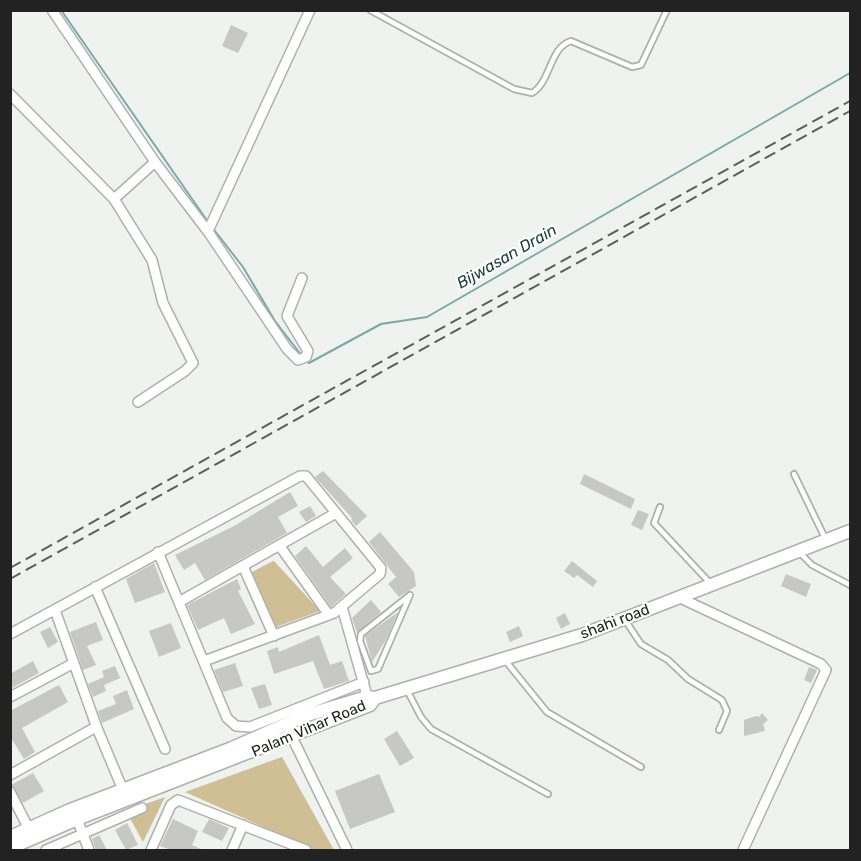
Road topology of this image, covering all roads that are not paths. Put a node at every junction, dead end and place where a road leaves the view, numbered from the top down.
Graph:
1 (52, 10) edge
2 (310, 10) edge
3 (370, 10) edge
4 (667, 10) edge
5 (10, 94) edge
6 (155, 162) junction
7 (114, 200) junction
8 (208, 231) junction
9 (302, 278) dead end
10 (138, 402) dead end
11 (795, 474) dead end
12 (660, 507) dead end
13 (336, 513) junction
14 (850, 531) edge
15 (826, 540) junction
16 (279, 545) junction
17 (798, 551) junction
18 (158, 552) junction
19 (243, 566) junction
20 (712, 584) junction
21 (850, 585) edge
22 (95, 587) junction
23 (678, 597) junction
24 (180, 602) junction
25 (342, 607) junction
26 (55, 610) junction
27 (329, 615) junction
28 (624, 618) junction
29 (10, 634) edge
30 (274, 636) junction
31 (504, 659) junction
32 (204, 661) junction
33 (74, 663) junction
34 (364, 667) junction
35 (364, 682) junction
36 (406, 688) junction
37 (10, 697) edge
38 (370, 700) junction
39 (286, 724) junction
40 (96, 727) junction
41 (719, 730) dead end
42 (292, 736) junction
43 (165, 749) dead end
44 (641, 767) dead end
45 (10, 775) edge
46 (123, 790) junction
47 (10, 792) edge
48 (548, 794) dead end
49 (142, 808) dead end
50 (21, 811) junction
51 (75, 814) junction
52 (10, 816) edge
53 (243, 825) junction
54 (32, 833) junction
55 (82, 834) junction
56 (10, 837) edge
57 (10, 848) edge
58 (46, 850) edge
59 (89, 850) edge
60 (151, 850) edge
61 (232, 850) edge
62 (306, 850) edge
63 (347, 850) edge
64 (743, 850) edge

1 - 6 street
2 - 8 street
3 - 4 lane
5 - 7 street
6 - 7 street
6 - 8 street
7 - 10 street
8 - 9 street
11 - 15 lane
12 - 20 lane
13 - 16 street
13 - 18 street
13 - 25 street
14 - 15 street, shahi road
15 - 17 street, shahi road
16 - 19 street
16 - 27 street
17 - 20 street, shahi road
17 - 21 lane
18 - 22 street
18 - 24 street
19 - 24 street
19 - 30 street
20 - 23 street, shahi road
22 - 26 street
22 - 43 street
23 - 28 street, shahi road
23 - 64 street
24 - 32 street
25 - 27 street
25 - 34 street
26 - 29 street
26 - 33 street
27 - 30 street
28 - 31 street, shahi road
28 - 41 lane
30 - 32 street
31 - 36 street, shahi road
31 - 44 lane
32 - 35 street
33 - 37 street
33 - 40 street
34 - 34 lane
34 - 35 street
35 - 38 street
36 - 38 street, shahi road
36 - 48 lane
38 - 39 street, Palam Vihar Road
38 - 42 street, Palam Vihar Road
39 - 42 street
39 - 46 street, Palam Vihar Road
40 - 45 street
40 - 46 street
42 - 51 street, Palam Vihar Road
42 - 63 street
46 - 51 street, Palam Vihar Road
47 - 50 street
49 - 55 street
50 - 52 street
50 - 54 street
51 - 54 street, Palam Vihar Road
51 - 55 street
53 - 60 street
53 - 61 street
53 - 62 street
54 - 56 street, Palam Vihar Road
54 - 57 street, Palam Vihar Road
55 - 58 street
55 - 59 street

